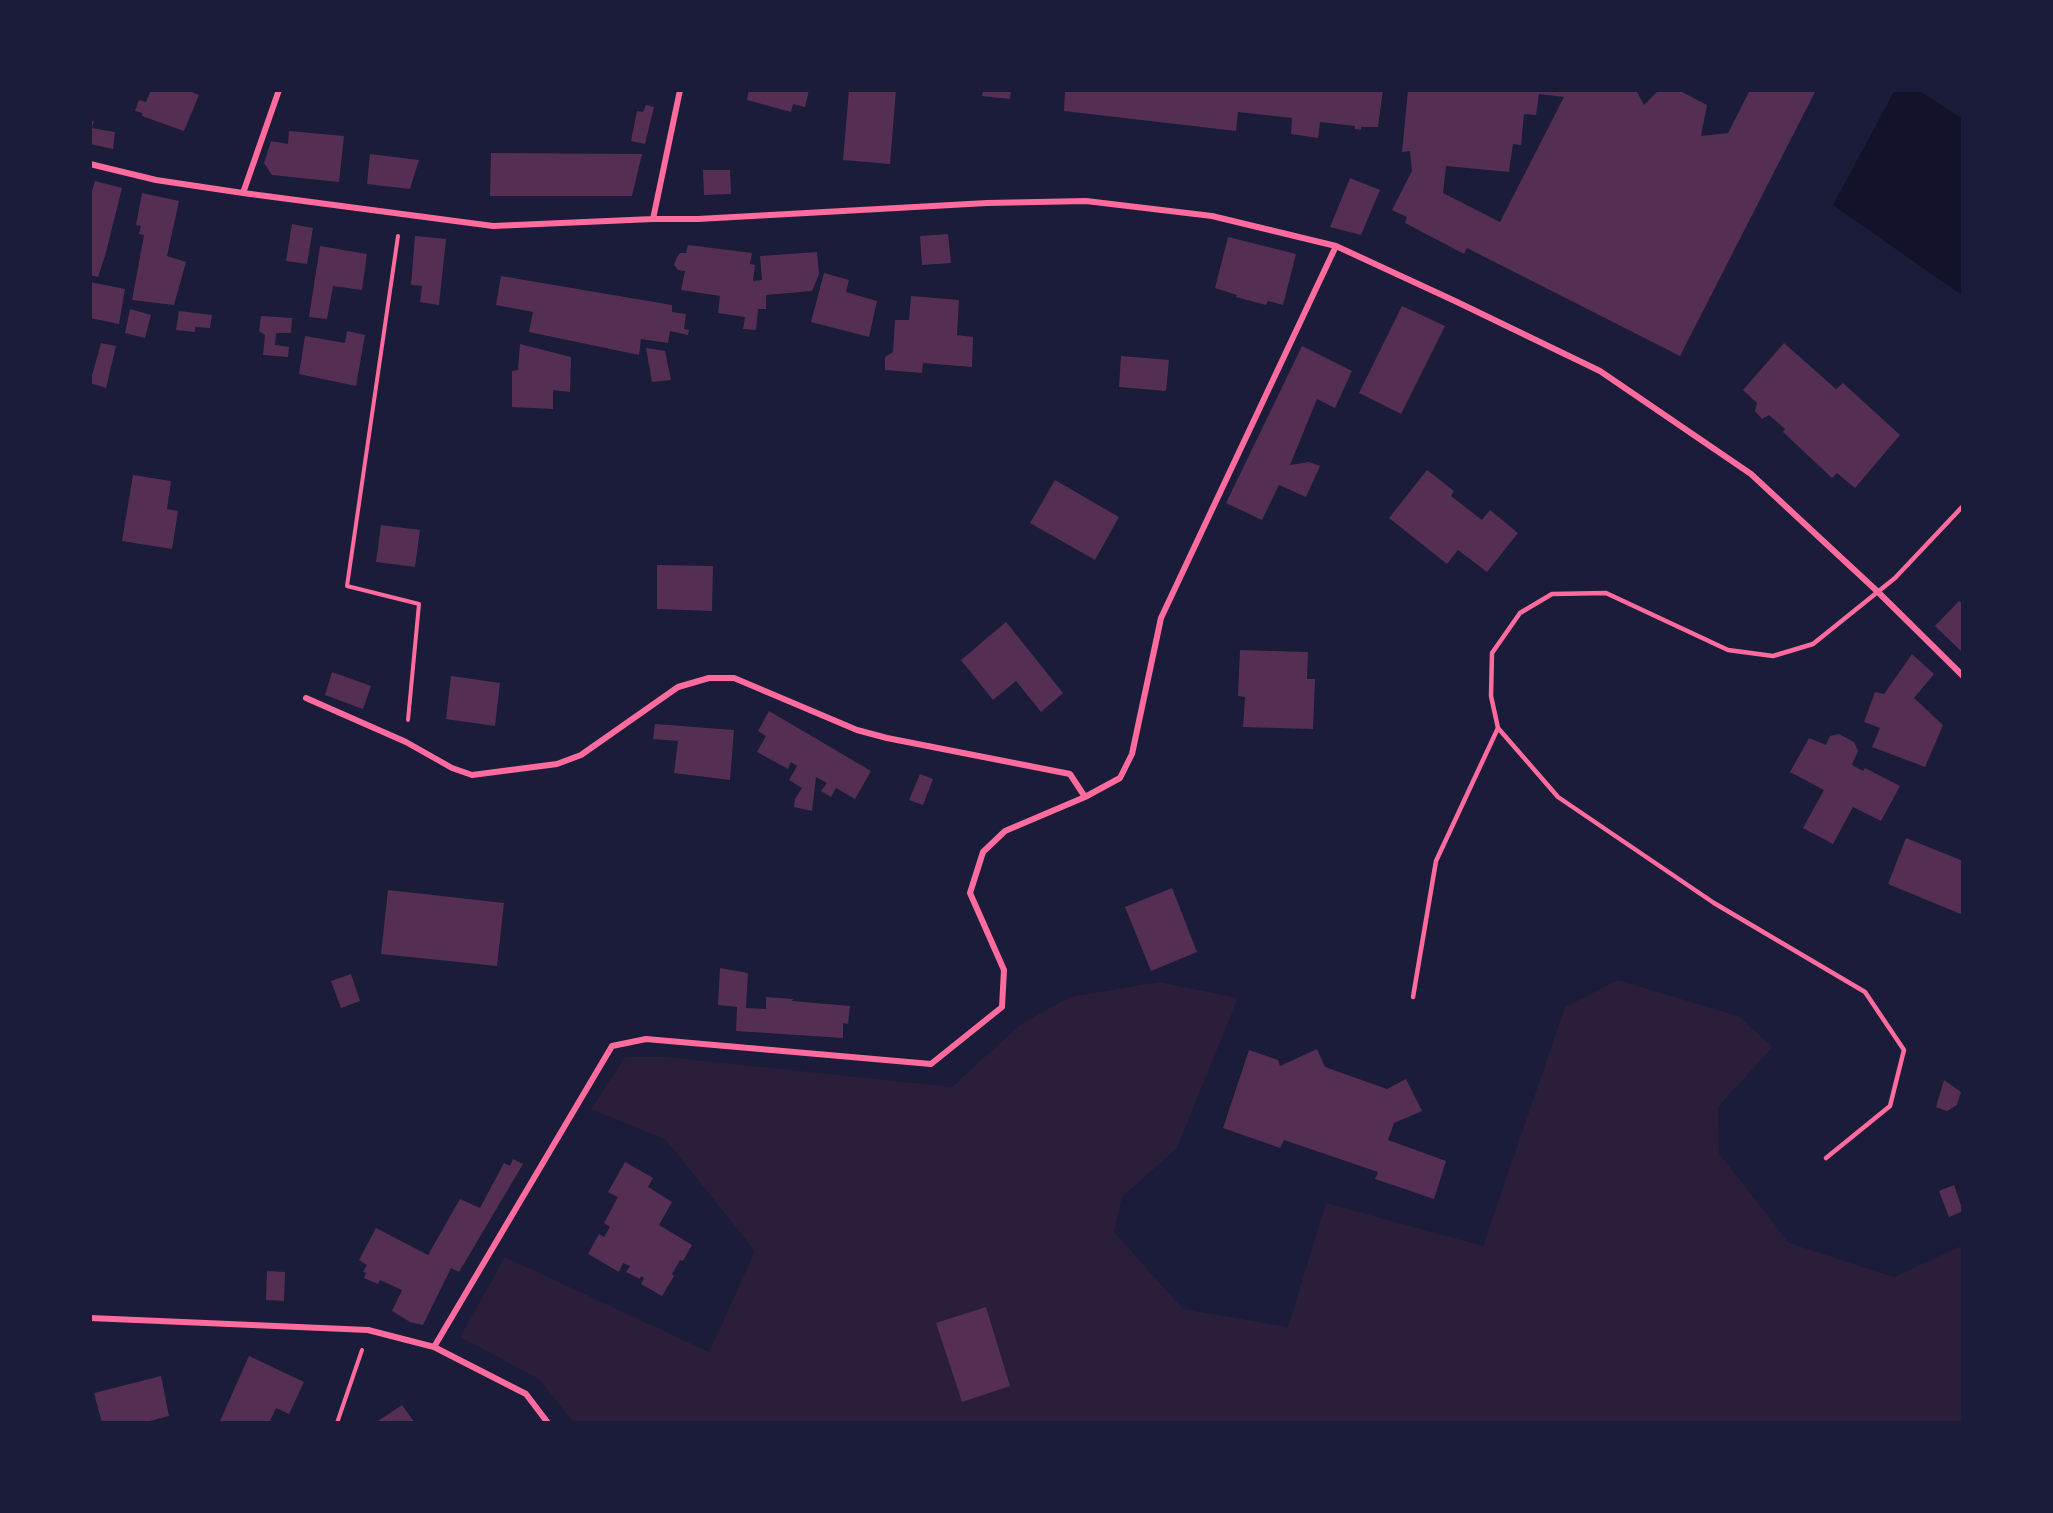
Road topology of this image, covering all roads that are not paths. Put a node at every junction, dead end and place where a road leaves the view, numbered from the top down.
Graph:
1 (279, 90) edge
2 (680, 90) edge
3 (90, 164) edge
4 (243, 194) junction
5 (653, 219) junction
6 (1336, 246) junction
7 (1963, 506) edge
8 (1878, 591) junction
9 (1963, 676) edge
10 (306, 698) dead end
11 (1498, 728) junction
12 (1085, 797) junction
13 (1413, 997) dead end
14 (1826, 1158) dead end
15 (90, 1318) edge
16 (434, 1347) junction
17 (548, 1423) edge

1 - 4 street
2 - 5 street
3 - 4 street
4 - 5 street
5 - 6 street
6 - 8 street
6 - 12 street
7 - 8 lane
8 - 9 street
8 - 11 lane
10 - 12 street
11 - 13 lane
11 - 14 lane
12 - 16 street
15 - 16 street
16 - 17 street

